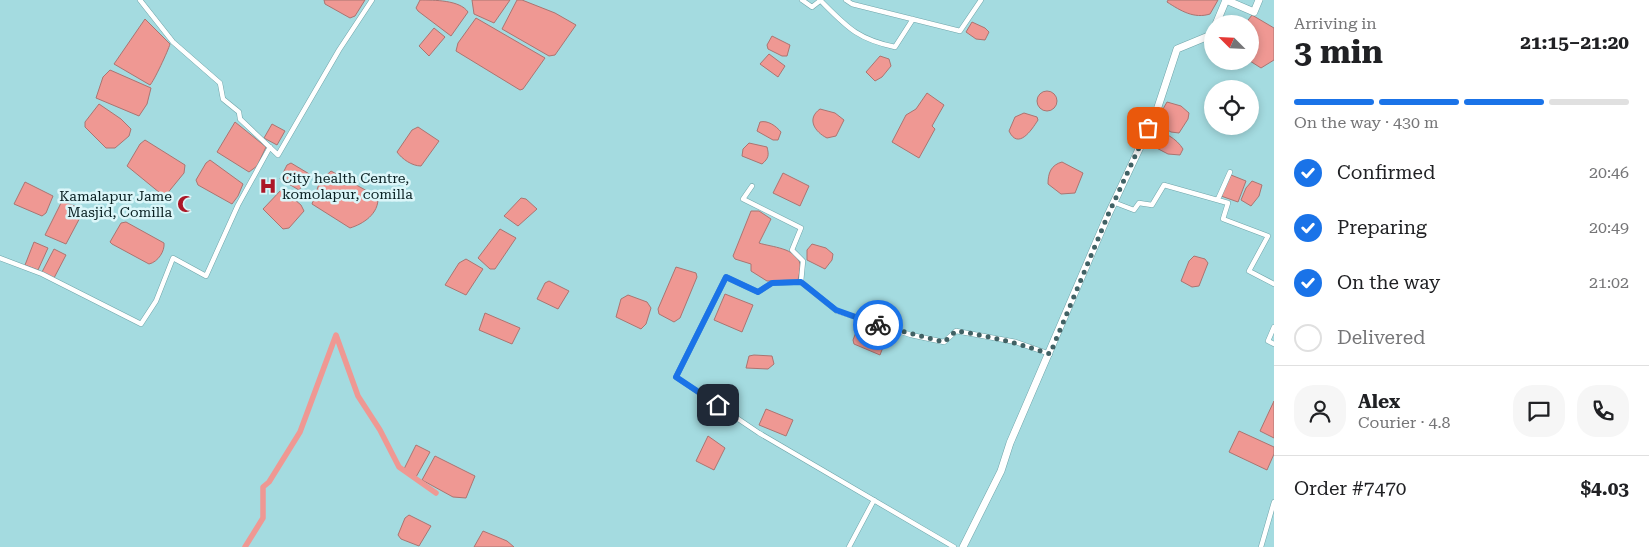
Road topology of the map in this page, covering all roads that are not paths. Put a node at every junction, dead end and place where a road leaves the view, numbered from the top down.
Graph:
1 (140, 0) edge
2 (372, 0) edge
3 (802, 0) edge
4 (821, 0) edge
5 (846, 0) edge
6 (980, 0) edge
7 (1226, 0) edge
8 (1259, 0) edge
9 (1220, 15) edge
10 (913, 19) junction
11 (1204, 39) edge
12 (270, 147) junction
13 (1230, 172) dead end
14 (752, 186) dead end
15 (1218, 199) junction
16 (1113, 202) junction
17 (0, 258) edge
18 (801, 282) junction
19 (1274, 284) edge
20 (1274, 327) edge
21 (1274, 344) edge
22 (1050, 354) junction
23 (874, 500) junction
24 (1274, 502) edge
25 (849, 547) edge
26 (954, 547) edge
27 (963, 547) edge
28 (1261, 547) edge

1 - 12 street
2 - 12 street
3 - 4 street
4 - 10 street
5 - 10 street
6 - 10 street
7 - 8 main road
7 - 9 main road
11 - 16 main road
12 - 17 street
13 - 15 street
14 - 18 street
15 - 16 street
15 - 19 street
16 - 22 main road
18 - 22 street
18 - 23 street
20 - 21 street
22 - 27 main road
23 - 25 street
23 - 26 street
24 - 28 street

